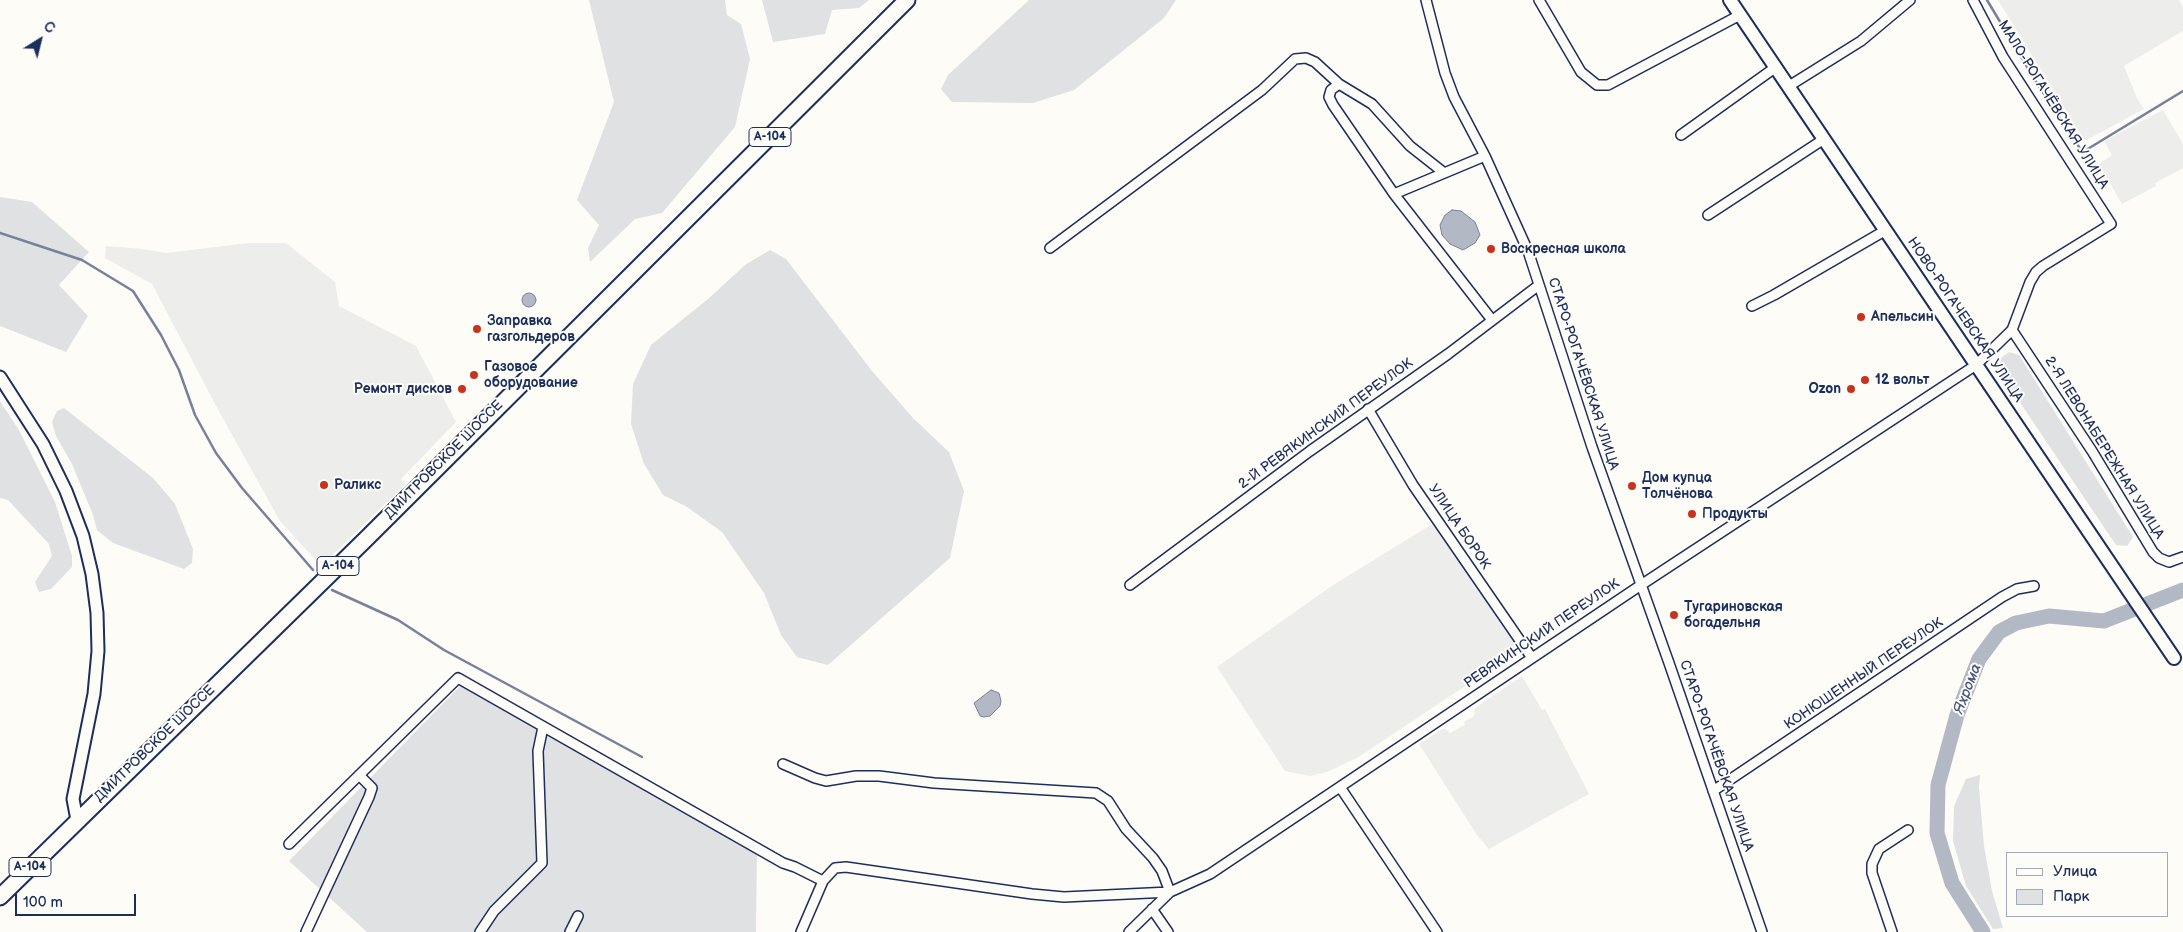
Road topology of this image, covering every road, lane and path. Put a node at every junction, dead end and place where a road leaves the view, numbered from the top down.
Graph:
1 (907, 0) edge
2 (1426, 0) edge
3 (1540, 0) edge
4 (1730, 0) edge
5 (1910, 0) edge
6 (1973, 0) edge
7 (1740, 15) junction
8 (1776, 68) junction
9 (1338, 84) junction
10 (1789, 86) junction
11 (1681, 135) dead end
12 (1824, 139) junction
13 (1485, 156) junction
14 (1443, 172) junction
15 (1394, 194) junction
16 (1708, 215) dead end
17 (1886, 230) junction
18 (1050, 248) dead end
19 (1540, 285) junction
20 (1752, 306) dead end
21 (1492, 320) junction
22 (2012, 330) junction
23 (1976, 365) junction
24 (0, 377) edge
25 (1368, 409) junction
26 (2183, 557) edge
27 (1641, 584) junction
28 (1130, 585) dead end
29 (2034, 586) dead end
30 (2176, 654) edge
31 (1532, 658) junction
32 (543, 727) junction
33 (783, 764) dead end
34 (359, 775) junction
35 (1340, 787) junction
36 (1713, 791) junction
37 (77, 820) junction
38 (1908, 830) dead end
39 (289, 844) dead end
40 (823, 881) junction
41 (1170, 892) junction
42 (0, 897) edge
43 (1152, 910) junction
44 (578, 916) dead end
45 (306, 932) edge
46 (480, 932) edge
47 (570, 932) edge
48 (801, 932) edge
49 (1129, 932) edge
50 (1168, 932) edge
51 (1437, 932) edge
52 (1762, 932) edge
53 (1892, 932) edge

1 - 37 highway, ДМИТРОВСКОЕ ШОССЕ / А-104
2 - 13 street, СТАРО-РОГАЧЁВСКАЯ УЛИЦА
3 - 7 street
4 - 7 main road, НОВО-РОГАЧЕВСКАЯ УЛИЦА
5 - 10 street
6 - 22 street, МАЛО-РОГАЧЁВСКАЯ УЛИЦА
7 - 8 main road, НОВО-РОГАЧЕВСКАЯ УЛИЦА
8 - 10 main road, НОВО-РОГАЧЕВСКАЯ УЛИЦА
8 - 11 street
9 - 14 street
9 - 15 street
9 - 18 street
10 - 12 main road, НОВО-РОГАЧЕВСКАЯ УЛИЦА
12 - 16 street
12 - 17 main road, НОВО-РОГАЧЕВСКАЯ УЛИЦА
13 - 14 street
13 - 19 street, СТАРО-РОГАЧЁВСКАЯ УЛИЦА
14 - 15 street
15 - 21 street
17 - 20 street
17 - 23 main road, НОВО-РОГАЧЕВСКАЯ УЛИЦА
19 - 21 street, 2-Й РЕВЯКИНСКИЙ ПЕРЕУЛОК
19 - 27 street, СТАРО-РОГАЧЁВСКАЯ УЛИЦА
21 - 25 street, 2-Й РЕВЯКИНСКИЙ ПЕРЕУЛОК
22 - 23 street, РЕВЯКИНСКИЙ ПЕРЕУЛОК
22 - 26 street, 2-Я ЛЕВОНАБЕРЕЖНАЯ УЛИЦА
23 - 27 street, РЕВЯКИНСКИЙ ПЕРЕУЛОК
23 - 30 main road, НОВО-РОГАЧЕВСКАЯ УЛИЦА
24 - 37 street
25 - 28 street, 2-Й РЕВЯКИНСКИЙ ПЕРЕУЛОК
25 - 31 street, УЛИЦА БОРОК
27 - 31 street, РЕВЯКИНСКИЙ ПЕРЕУЛОК
27 - 36 street, СТАРО-РОГАЧЁВСКАЯ УЛИЦА
29 - 36 street, КОНЮШЕННЫЙ ПЕРЕУЛОК
31 - 35 street, РЕВЯКИНСКИЙ ПЕРЕУЛОК
32 - 34 street
32 - 40 street
32 - 46 street
33 - 41 street
34 - 39 street
34 - 45 street
35 - 41 street, РЕВЯКИНСКИЙ ПЕРЕУЛОК
35 - 51 street
36 - 52 street, СТАРО-РОГАЧЁВСКАЯ УЛИЦА
37 - 42 highway, ДМИТРОВСКОЕ ШОССЕ / А-104
38 - 53 street
40 - 41 street
40 - 48 street
41 - 43 street, РЕВЯКИНСКИЙ ПЕРЕУЛОК
43 - 49 street, РЕВЯКИНСКИЙ ПЕРЕУЛОК
43 - 50 street
44 - 47 street

